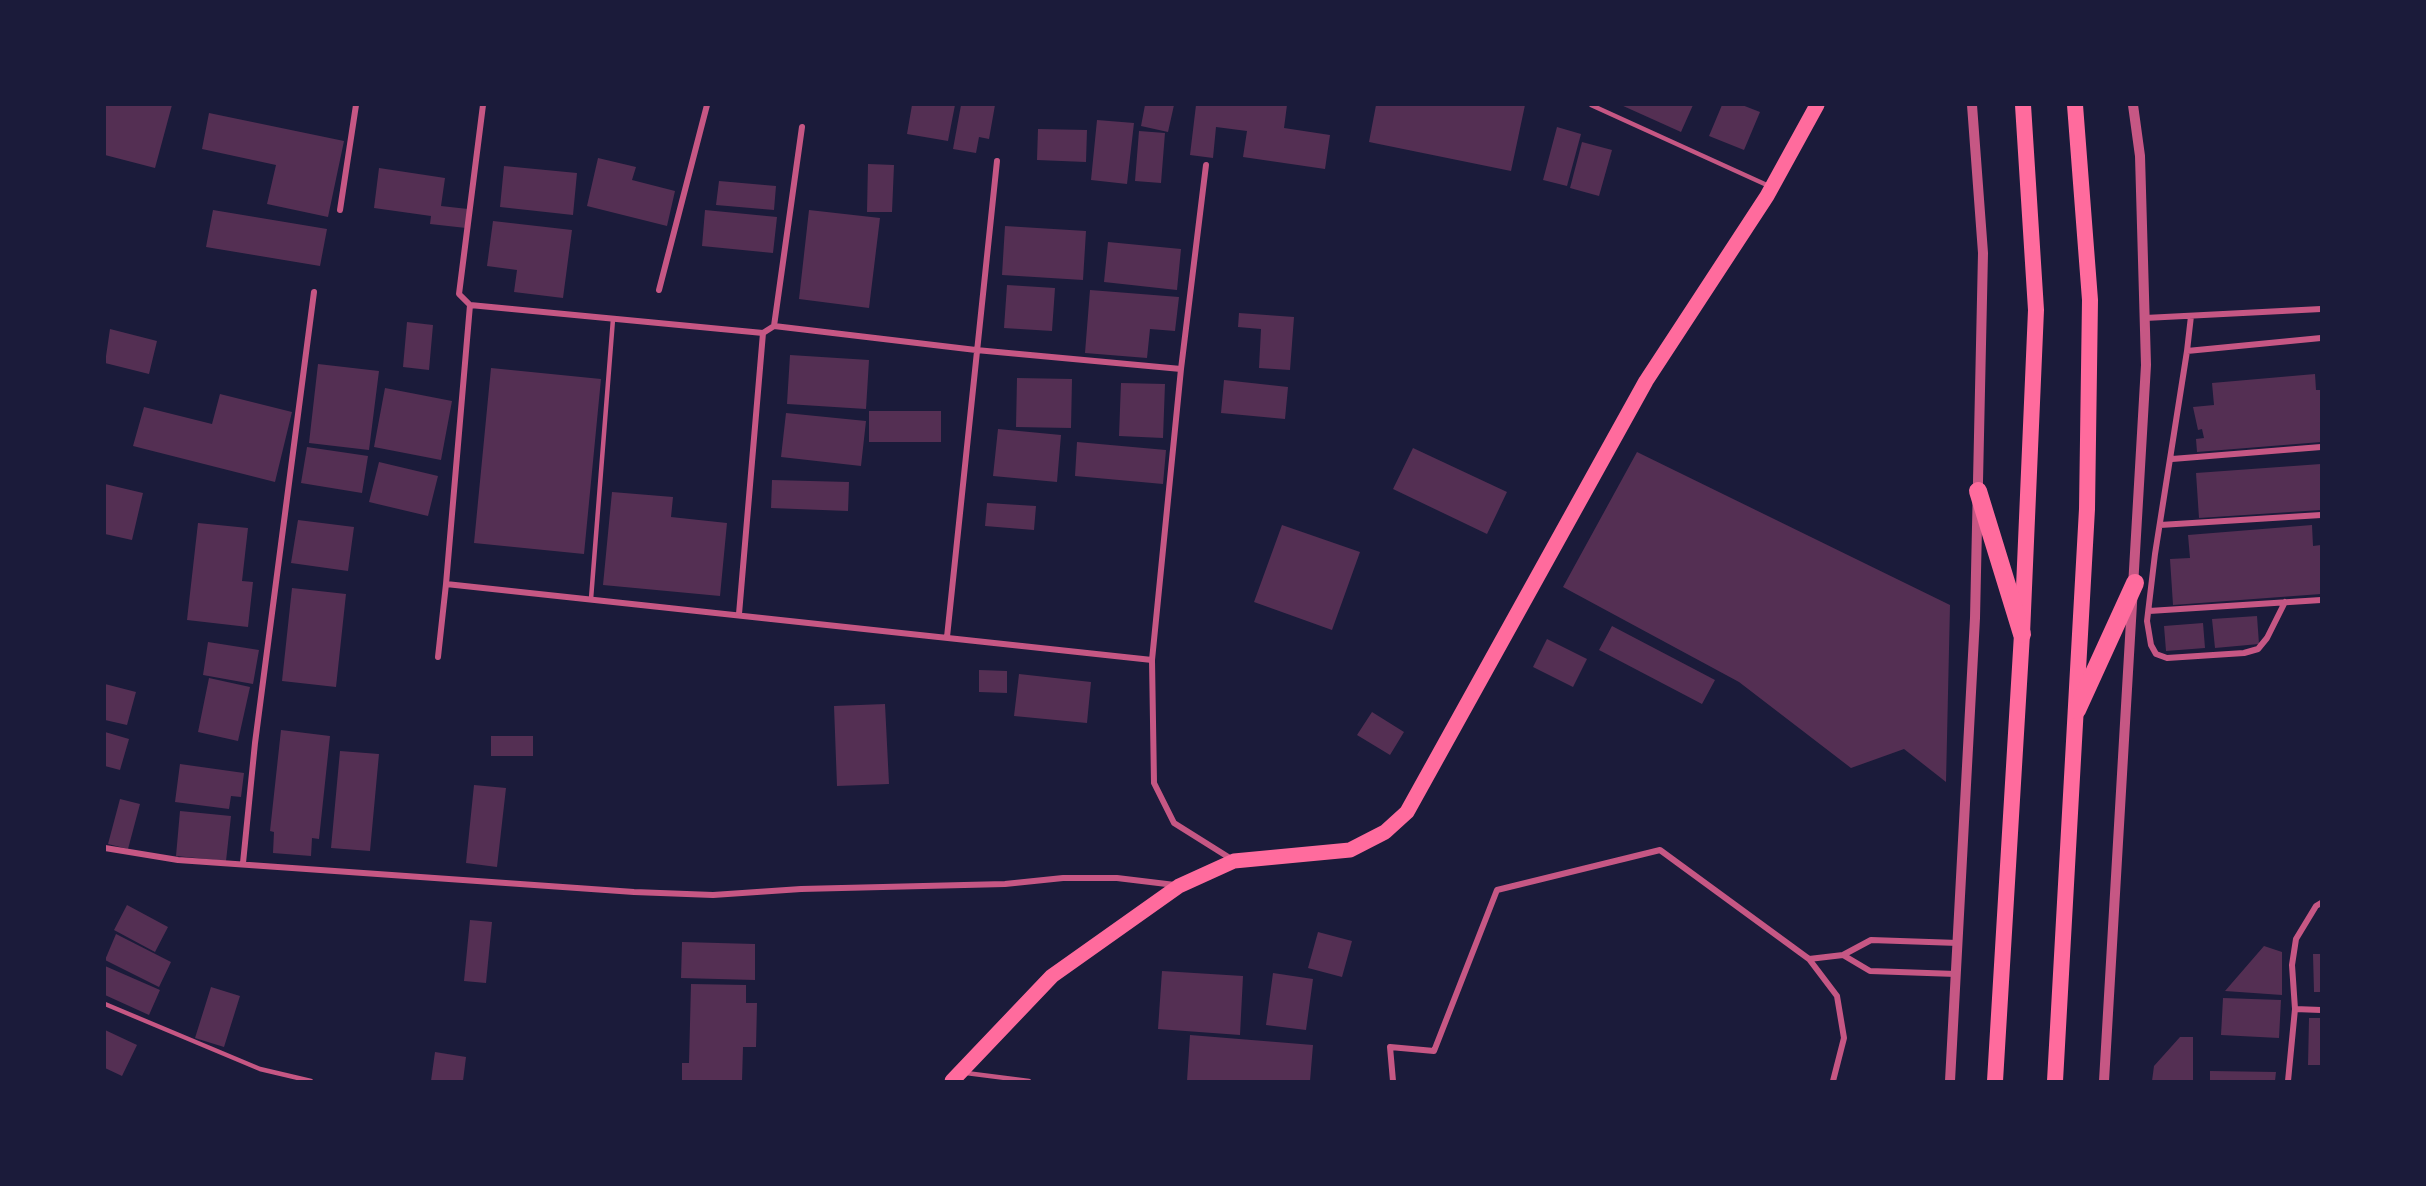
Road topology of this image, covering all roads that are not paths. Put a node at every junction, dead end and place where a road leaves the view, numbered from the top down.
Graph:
1 (356, 105) edge
2 (483, 105) edge
3 (707, 105) edge
4 (1591, 105) edge
5 (1817, 105) edge
6 (1972, 105) edge
7 (2023, 105) edge
8 (2075, 105) edge
9 (2133, 105) edge
10 (802, 127) dead end
11 (996, 161) dead end
12 (1206, 165) dead end
13 (1772, 187) junction
14 (340, 210) dead end
15 (659, 290) dead end
16 (314, 292) dead end
17 (470, 305) junction
18 (2321, 309) edge
19 (2191, 316) junction
20 (613, 318) junction
21 (2145, 318) junction
22 (774, 326) junction
23 (763, 333) junction
24 (2321, 338) edge
25 (976, 350) junction
26 (2187, 351) junction
27 (1181, 369) junction
28 (2321, 447) edge
29 (2172, 459) junction
30 (1978, 491) junction
31 (2321, 515) edge
32 (2160, 525) junction
33 (2135, 583) junction
34 (446, 584) junction
35 (591, 599) junction
36 (2321, 600) edge
37 (2285, 602) junction
38 (2149, 611) junction
39 (739, 614) junction
40 (2022, 634) junction
41 (947, 637) junction
42 (438, 657) dead end
43 (1152, 660) junction
44 (2078, 710) junction
45 (105, 848) edge
46 (1234, 861) junction
47 (243, 863) junction
48 (1179, 886) junction
49 (2321, 903) edge
50 (1958, 944) junction
51 (1843, 955) junction
52 (1809, 959) junction
53 (1956, 974) junction
54 (105, 1004) edge
55 (2295, 1009) junction
56 (2321, 1010) edge
57 (956, 1077) edge
58 (311, 1081) edge
59 (1029, 1081) edge
60 (1393, 1081) edge
61 (1833, 1081) edge
62 (1950, 1081) edge
63 (1995, 1081) edge
64 (2055, 1081) edge
65 (2104, 1081) edge
66 (2288, 1081) edge

1 - 14 street
2 - 17 street
3 - 15 street
4 - 13 lane
5 - 13 main road
6 - 30 street
7 - 40 highway
8 - 44 highway
9 - 21 street
10 - 22 street
11 - 25 street
12 - 27 street
13 - 46 main road
16 - 47 street
17 - 20 street
17 - 34 street
18 - 19 street
19 - 21 street
19 - 26 street
20 - 23 street
20 - 35 lane
21 - 33 street
22 - 23 street
22 - 25 street
23 - 39 street
24 - 26 street
25 - 27 street
25 - 41 street
26 - 29 street
27 - 43 street
28 - 29 street
29 - 32 street
30 - 40 highway
30 - 50 street
31 - 32 street
32 - 38 street
33 - 44 highway
33 - 65 street
34 - 35 street
34 - 42 street
35 - 39 street
36 - 37 street
37 - 38 street
37 - 38 street
39 - 41 street
40 - 63 highway
41 - 43 street
43 - 46 street
44 - 64 highway
45 - 47 street
46 - 48 main road
47 - 48 street
48 - 57 main road
49 - 55 street
50 - 51 street
50 - 53 street
51 - 52 street
51 - 53 street
52 - 60 street
52 - 61 street
53 - 62 street
54 - 58 lane
55 - 56 street
55 - 66 street
57 - 59 lane

